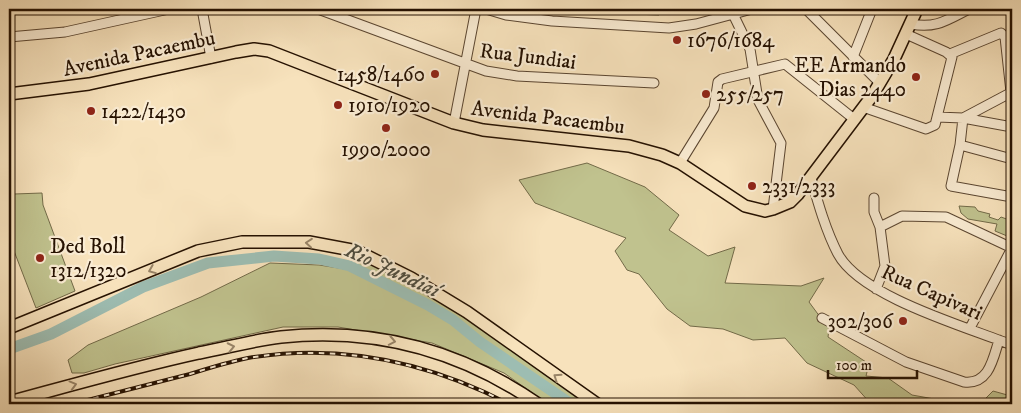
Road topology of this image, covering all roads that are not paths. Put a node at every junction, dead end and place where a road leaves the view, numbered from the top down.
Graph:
1 (168, 9) edge
2 (202, 9) edge
3 (318, 9) edge
4 (476, 9) edge
5 (486, 9) edge
6 (752, 9) edge
7 (806, 9) edge
8 (872, 9) edge
9 (917, 9) edge
10 (969, 9) edge
11 (503, 12) edge
12 (733, 14) junction
13 (908, 29) junction
14 (9, 37) edge
15 (950, 54) junction
16 (853, 56) junction
17 (211, 58) junction
18 (466, 65) junction
19 (753, 71) junction
20 (654, 82) dead end
21 (880, 83) junction
22 (1012, 92) edge
23 (9, 94) edge
24 (863, 107) junction
25 (937, 117) junction
26 (963, 118) junction
27 (854, 119) junction
28 (454, 123) junction
29 (1012, 127) edge
30 (960, 145) junction
31 (1012, 159) edge
32 (680, 163) junction
33 (811, 178) junction
34 (1012, 195) edge
35 (874, 198) dead end
36 (773, 209) junction
37 (880, 228) junction
38 (1012, 248) edge
39 (876, 289) junction
40 (822, 318) dead end
41 (9, 328) edge
42 (970, 328) junction
43 (999, 340) junction
44 (1012, 345) edge
45 (9, 402) edge
46 (538, 404) edge
47 (597, 404) edge

1 - 14 street
2 - 17 street
3 - 18 street, Rua Jundiai
4 - 18 street
5 - 11 street
6 - 12 street
7 - 16 street
8 - 16 street
9 - 13 main road
10 - 13 street
11 - 12 street
12 - 19 street
13 - 15 street
13 - 21 main road
15 - 22 street
15 - 25 street
16 - 21 street
17 - 23 main road, Avenida Pacaembu
17 - 28 main road, Avenida Pacaembu
18 - 20 street, Rua Jundiai
18 - 28 street
19 - 27 street
19 - 32 street
19 - 36 street
21 - 24 main road
22 - 26 street
24 - 25 street
24 - 27 main road
25 - 26 street
26 - 29 street
26 - 30 street
27 - 33 main road
28 - 32 main road, Avenida Pacaembu
30 - 31 street
30 - 34 street
32 - 36 main road, Avenida Pacaembu
33 - 36 main road
33 - 39 street, Rua Capivari
35 - 37 street
37 - 38 street
37 - 39 street
38 - 42 street
39 - 42 street, Rua Capivari
40 - 43 street
47 -> 41 main road
42 - 43 street, Rua Capivari
43 - 44 street, Rua Capivari
45 -> 46 main road

